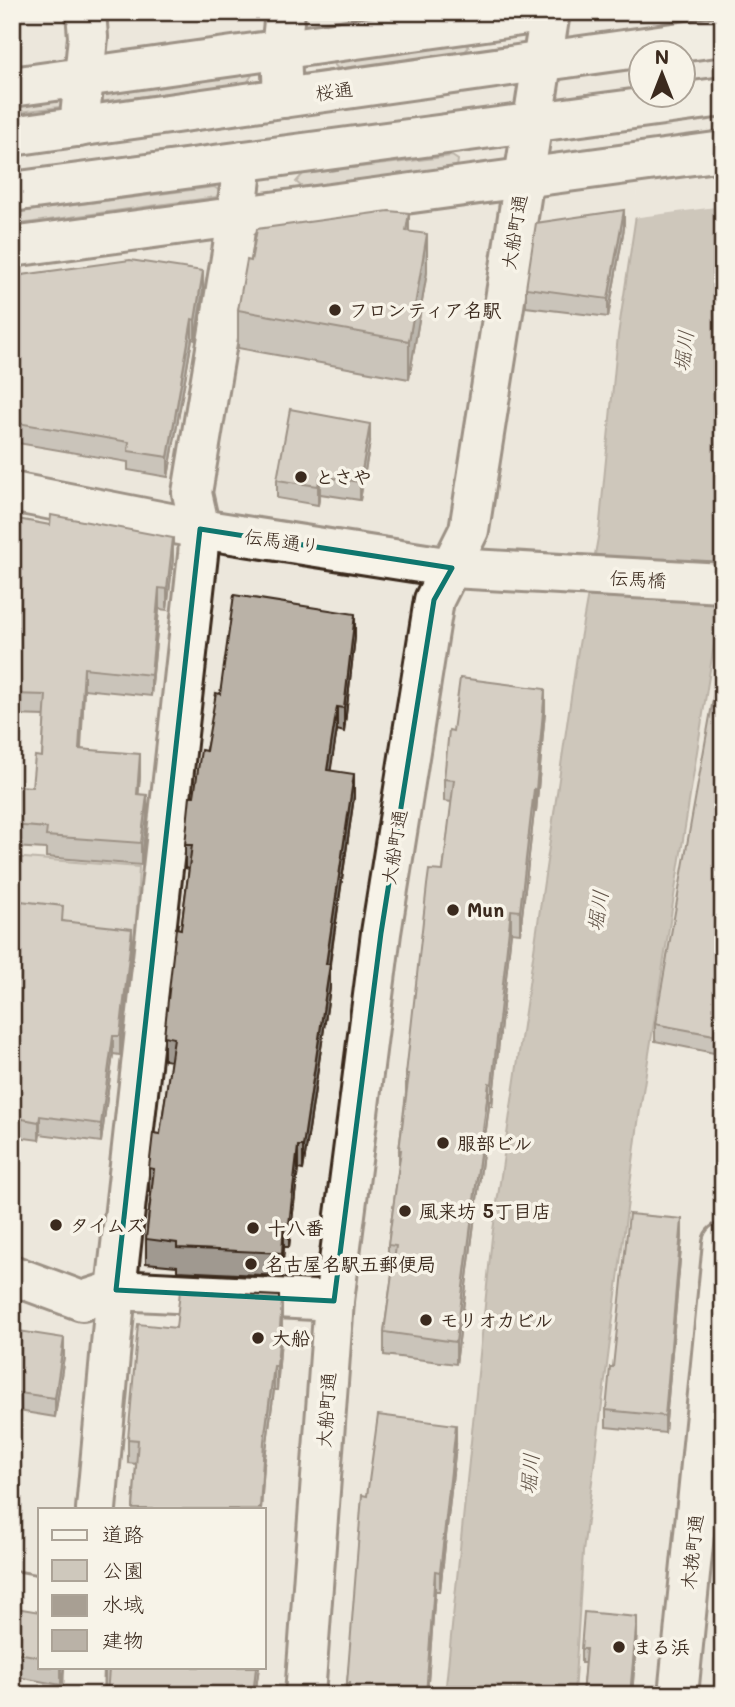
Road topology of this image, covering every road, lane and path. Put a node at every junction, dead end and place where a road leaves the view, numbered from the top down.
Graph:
1 (86, 12) edge
2 (285, 12) edge
3 (550, 12) edge
4 (723, 36) edge
5 (281, 50) junction
6 (542, 63) junction
7 (84, 77) junction
8 (12, 87) edge
9 (723, 97) edge
10 (283, 99) junction
11 (532, 121) junction
12 (79, 127) junction
13 (12, 136) edge
14 (723, 151) edge
15 (243, 161) junction
16 (523, 178) junction
17 (12, 192) edge
18 (237, 216) junction
19 (12, 247) edge
20 (12, 492) edge
21 (200, 529) junction
22 (452, 568) junction
23 (553, 575) joint
24 (723, 583) edge
25 (723, 1243) edge
26 (12, 1275) edge
27 (116, 1290) junction
28 (334, 1301) junction
29 (96, 1508) edge
30 (12, 1591) edge
31 (38, 1597) edge
32 (85, 1668) edge
33 (83, 1695) edge
34 (306, 1695) edge
35 (678, 1695) edge

1 - 7 street
2 - 5 street
3 - 5 street
3 - 6 street, 大船町通
4 - 6 street, 桜通
5 - 7 street
5 - 10 street
6 - 10 street, 桜通
6 - 11 street, 大船町通
7 - 8 street
7 - 12 street
9 - 11 street
10 - 12 street, 桜通
11 - 15 street
11 - 16 street, 大船町通
12 - 13 street, 桜通
14 - 16 street
15 - 17 street
15 - 18 street
16 - 18 street
16 - 22 street, 大船町通
18 - 19 street
18 - 21 street
20 - 21 street, 伝馬通り
21 - 22 street, 伝馬通り
21 - 27 street
22 - 23 street, 伝馬通り
22 - 28 street, 大船町通
23 - 24 street, 伝馬橋
25 - 35 street, 木挽町通
26 - 27 street
27 - 28 street
27 - 29 street
28 - 34 street, 大船町通
30 - 31 street
32 - 33 street

